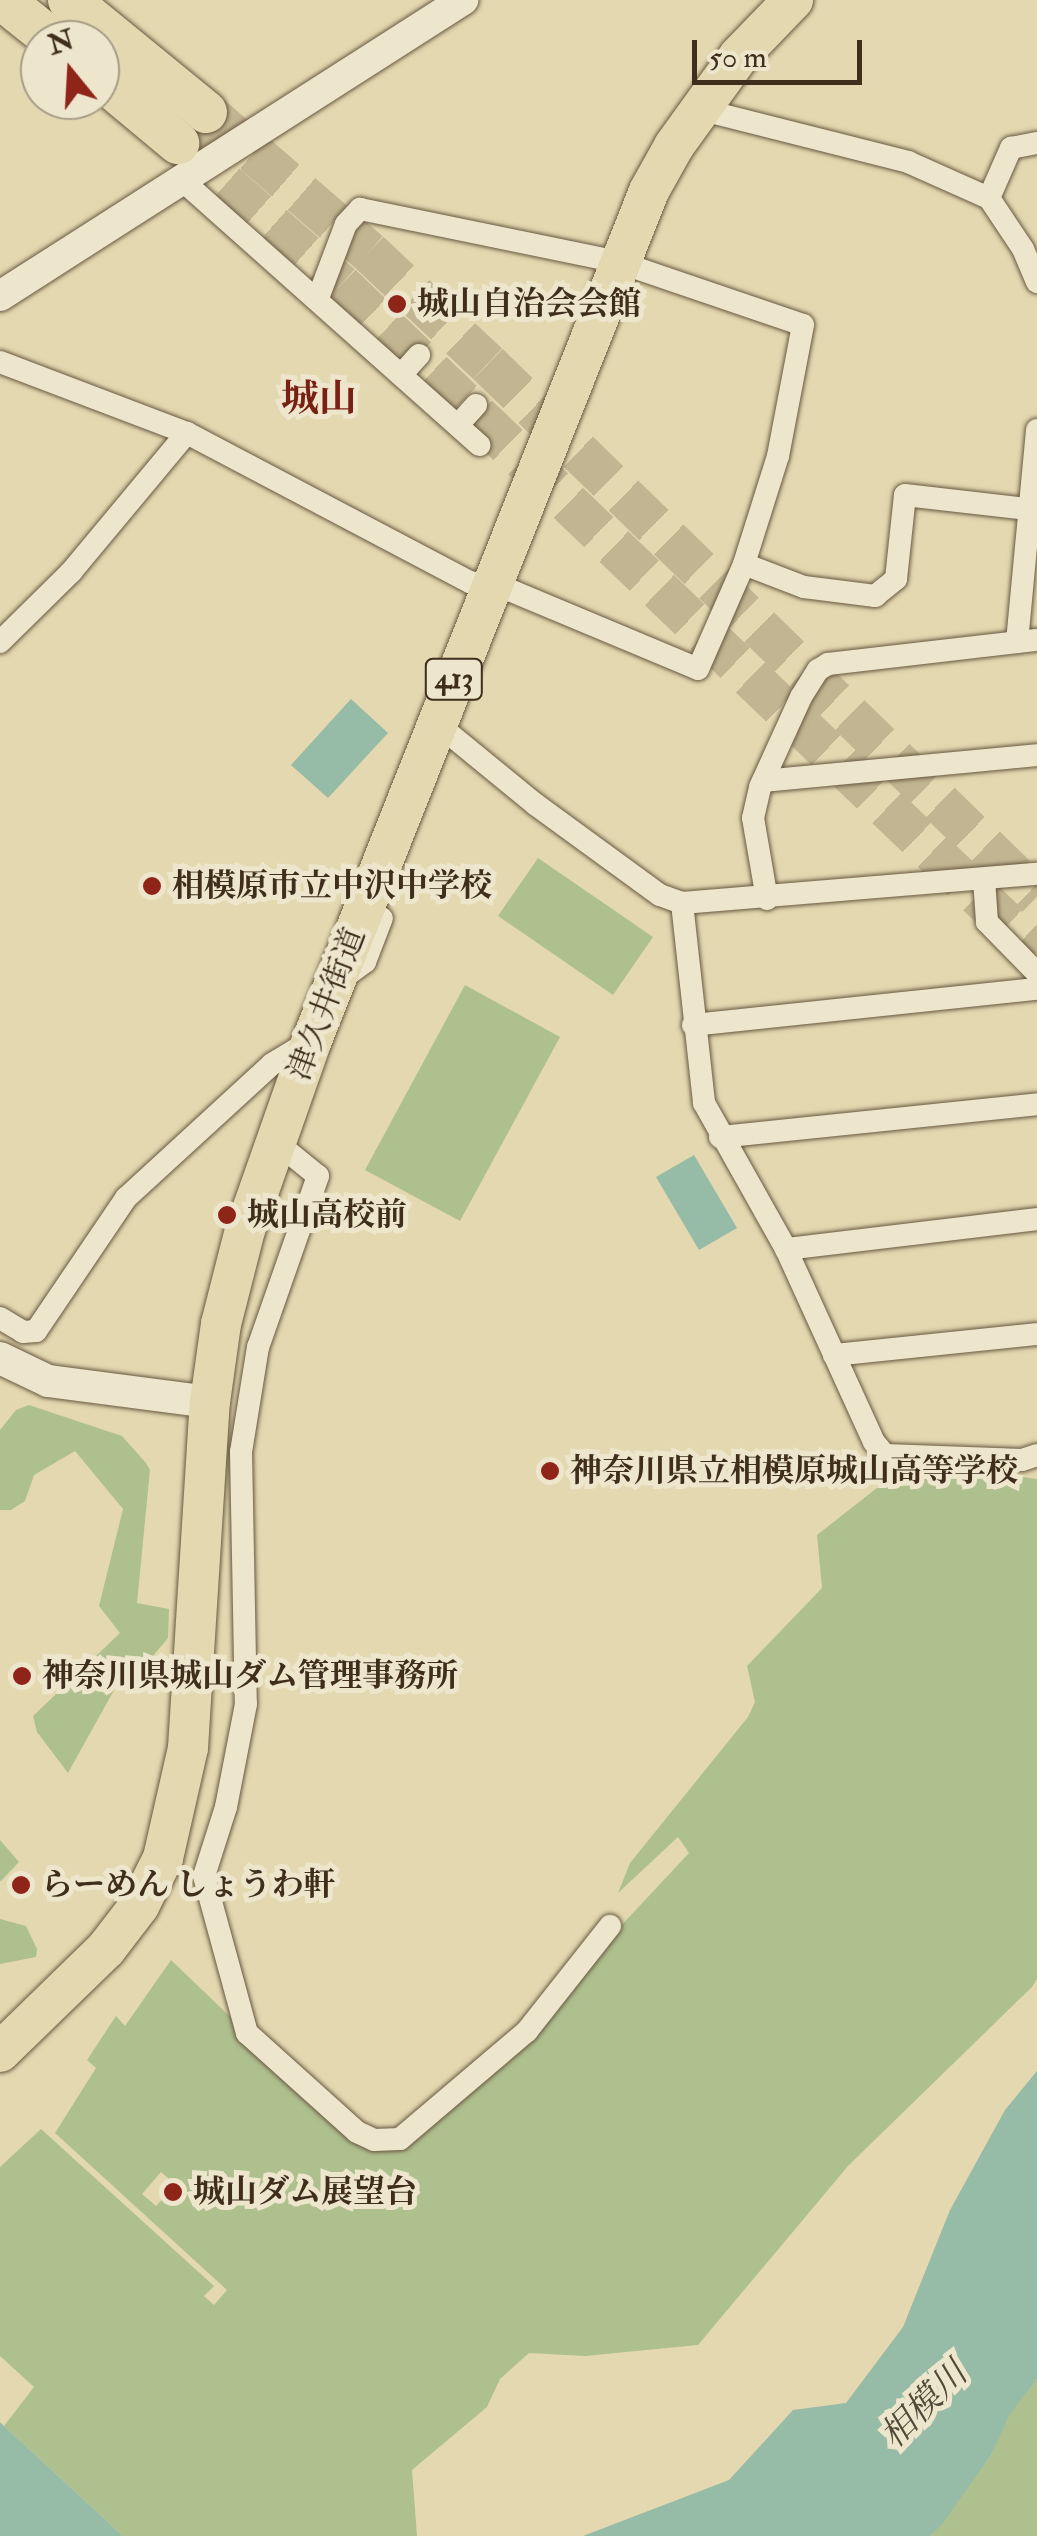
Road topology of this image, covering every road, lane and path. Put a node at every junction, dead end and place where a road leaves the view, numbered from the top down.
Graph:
1 (69, 0) edge
2 (463, 0) edge
3 (793, 0) edge
4 (1, 2) edge
5 (26, 20) edge
6 (120, 93) edge
7 (699, 109) junction
8 (1037, 143) edge
9 (189, 145) junction
10 (988, 198) junction
11 (618, 262) junction
12 (1037, 282) edge
13 (0, 296) edge
14 (318, 298) junction
15 (419, 354) dead end
16 (0, 362) edge
17 (402, 375) junction
18 (476, 405) dead end
19 (458, 425) junction
20 (1037, 430) edge
21 (188, 434) junction
22 (480, 444) dead end
23 (1032, 510) edge
24 (744, 564) junction
25 (490, 588) junction
26 (1027, 641) edge
27 (0, 642) edge
28 (436, 722) junction
29 (1037, 755) edge
30 (763, 781) junction
31 (1037, 874) edge
32 (984, 879) junction
33 (767, 899) junction
34 (682, 903) junction
35 (1037, 972) edge
36 (1037, 988) edge
37 (694, 1025) junction
38 (312, 1040) junction
39 (1037, 1104) edge
40 (720, 1137) junction
41 (276, 1142) junction
42 (1037, 1219) edge
43 (786, 1249) junction
44 (0, 1318) edge
45 (1037, 1334) edge
46 (834, 1355) junction
47 (0, 1358) edge
48 (210, 1402) junction
49 (1037, 1454) edge
50 (610, 1926) dead end
51 (0, 2052) edge

1 - 9 highway
2 - 9 street
3 - 7 highway, 津久井街道 / 413
4 - 5 highway
6 - 9 highway
7 - 10 street
7 - 11 highway, 津久井街道 / 413
8 - 10 street
9 - 13 street
9 - 14 street
10 - 12 street
11 - 14 street
11 - 24 street
11 - 25 highway, 津久井街道 / 413
14 - 17 street
15 - 17 street
16 - 21 street
17 - 19 street
18 - 19 street
19 - 22 street
20 - 23 street
21 - 25 street
21 - 27 street
23 - 24 street
23 - 26 street
24 - 25 street
25 - 28 highway, 津久井街道 / 413
26 - 30 street
28 - 34 street
28 - 38 highway, 津久井街道 / 413
29 - 30 street
30 - 33 street
31 - 32 street
32 - 33 street
32 - 35 street
33 - 34 street
34 - 37 street
36 - 37 street
37 - 40 street
38 - 41 highway, 津久井街道 / 413
38 - 44 street
39 - 40 street
40 - 43 street
41 - 48 highway, 津久井街道 / 413
41 - 50 street
42 - 43 street
43 - 46 street
45 - 46 street
46 - 49 street
47 - 48 main road
48 - 51 highway, 津久井街道 / 413

